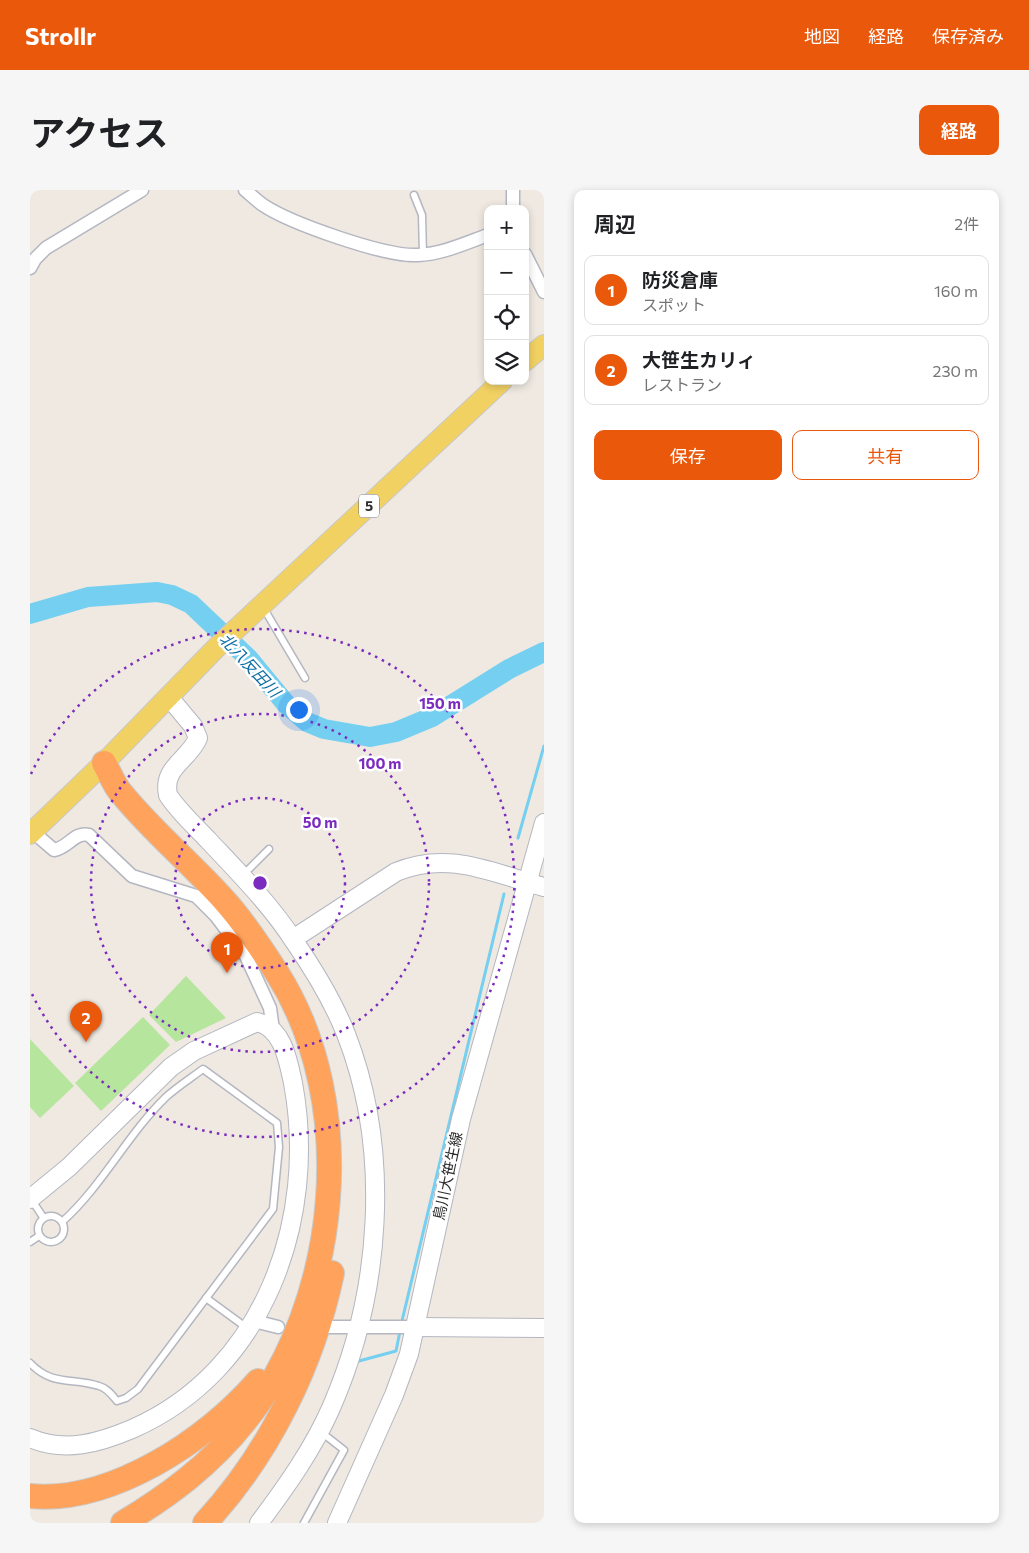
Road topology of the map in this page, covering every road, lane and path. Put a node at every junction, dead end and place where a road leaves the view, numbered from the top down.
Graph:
1 (142, 190) edge
2 (245, 190) edge
3 (513, 190) edge
4 (414, 196) dead end
5 (513, 205) edge
6 (484, 236) edge
7 (423, 255) junction
8 (529, 262) edge
9 (30, 268) edge
10 (544, 292) edge
11 (544, 345) edge
12 (529, 358) edge
13 (498, 385) edge
14 (262, 606) junction
15 (305, 678) dead end
16 (168, 696) junction
17 (104, 763) junction
18 (544, 823) edge
19 (31, 833) edge
20 (269, 849) dead end
21 (242, 876) junction
22 (536, 884) edge
23 (293, 939) junction
24 (273, 1030) junction
25 (30, 1199) edge
26 (43, 1217) junction
27 (62, 1222) junction
28 (39, 1236) junction
29 (30, 1242) edge
30 (332, 1275) junction
31 (206, 1298) junction
32 (306, 1308) junction
33 (251, 1325) junction
34 (278, 1327) dead end
35 (327, 1327) dead end
36 (416, 1327) junction
37 (360, 1328) junction
38 (544, 1328) edge
39 (30, 1362) edge
40 (320, 1431) junction
41 (30, 1438) edge
42 (30, 1496) edge
43 (123, 1523) edge
44 (147, 1523) edge
45 (205, 1523) edge
46 (259, 1523) edge
47 (304, 1523) edge
48 (337, 1523) edge

1 - 9 street
2 - 7 street
3 - 5 street
4 - 7 lane
6 - 7 street
8 - 10 street
11 - 12 main road
13 - 14 main road, 5
14 - 15 lane
14 - 16 main road, 5
16 - 17 main road, 5
16 - 21 street
17 - 19 main road, 5
17 - 30 highway
17 - 32 highway
18 - 22 street, 鳥川大笹生線
19 - 24 street
20 - 21 lane
21 - 23 street
22 - 23 street
22 - 36 street, 鳥川大笹生線
23 - 37 street
24 - 25 street
24 - 33 street
25 - 26 lane
26 - 27 lane
26 - 28 lane
27 - 28 lane
27 - 31 lane
28 - 29 lane
30 - 44 highway
30 - 45 highway
31 - 33 lane
31 - 39 lane
32 - 42 highway
32 - 43 highway
33 - 34 street
33 - 41 street
35 - 37 street
36 - 37 street
36 - 38 street
36 - 48 street, 鳥川大笹生線
37 - 40 street
40 - 46 street
40 - 47 lane

